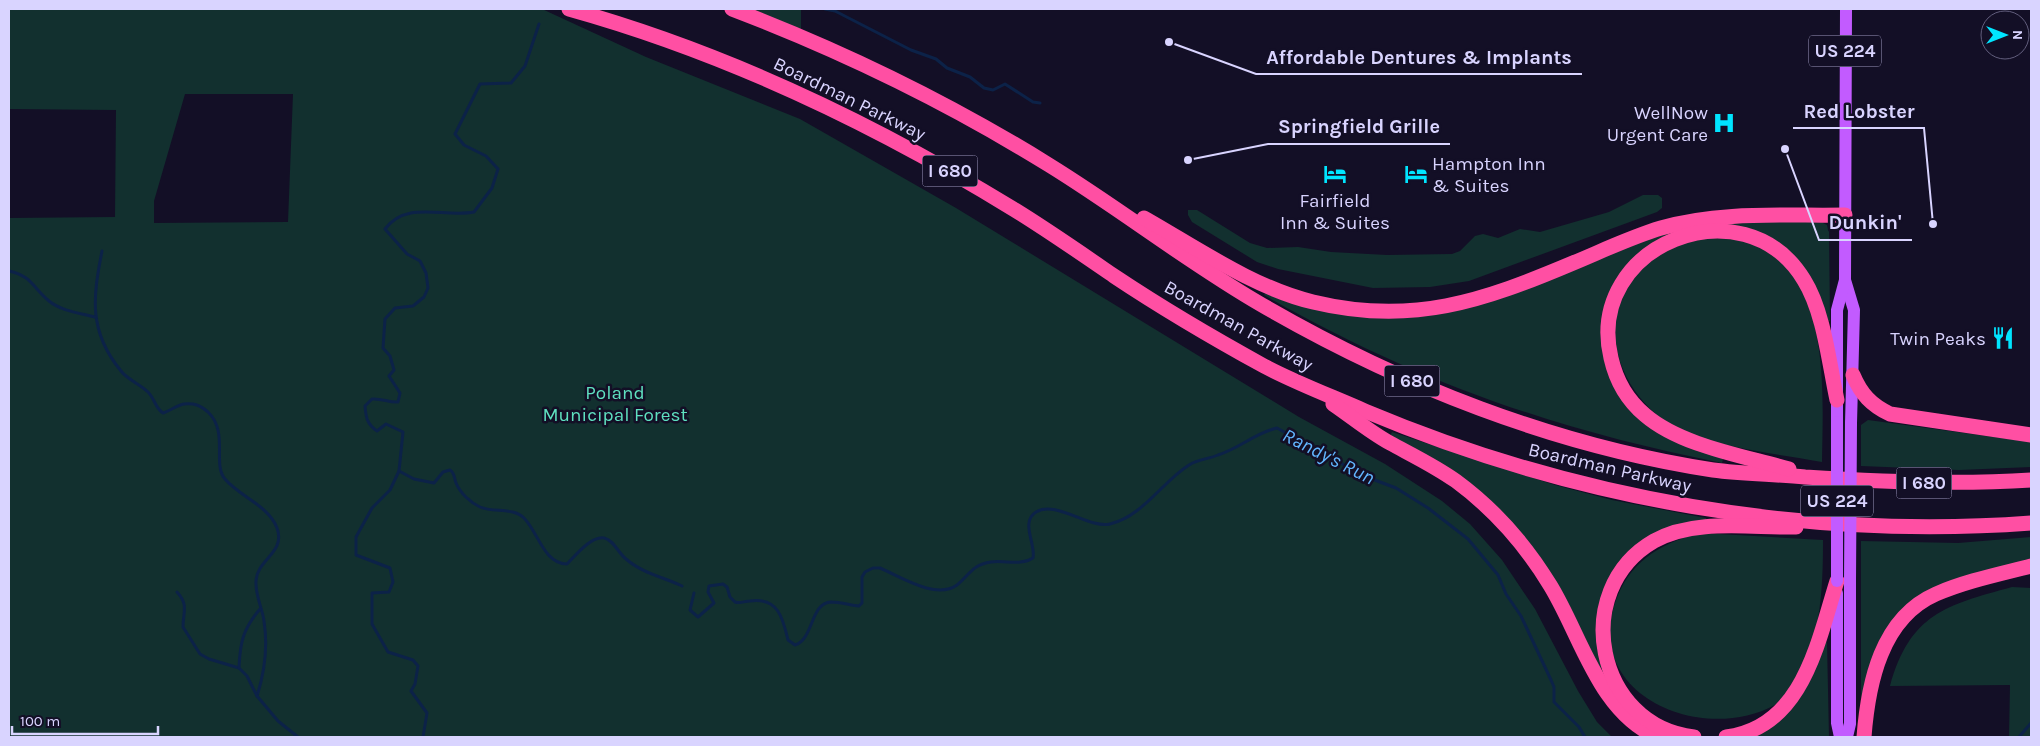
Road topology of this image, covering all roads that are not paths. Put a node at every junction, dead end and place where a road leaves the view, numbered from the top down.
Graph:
1 (569, 9) edge
2 (732, 9) edge
3 (1846, 9) edge
4 (1053, 168) junction
5 (1845, 215) junction
6 (1845, 280) junction
7 (1853, 375) junction
8 (1305, 385) junction
9 (1837, 400) junction
10 (2031, 435) edge
11 (1817, 478) junction
12 (2031, 480) edge
13 (2031, 523) edge
14 (1845, 525) junction
15 (2031, 566) edge
16 (1843, 581) junction
17 (1657, 737) edge
18 (1694, 737) edge
19 (1726, 737) edge
20 (1840, 737) edge
21 (1847, 737) edge
22 (1864, 737) edge

1 - 8 highway, Boardman Parkway / I 680
2 - 4 highway, Boardman Parkway / I 680
3 - 5 main road, US 224
4 - 5 highway
4 - 11 highway, Boardman Parkway / I 680
5 - 6 main road, US 224
6 - 7 main road, US 224
6 - 9 main road, US 224
7 - 10 highway
7 - 16 main road, US 224, bridge
8 - 14 highway, Boardman Parkway / I 680
8 - 17 highway
9 - 11 highway
9 - 16 main road, US 224, bridge
11 - 12 highway, Boardman Parkway / I 680
13 - 14 highway, Boardman Parkway / I 680
14 - 18 highway
15 - 22 highway
16 - 19 highway
16 - 20 main road, US 224
16 - 21 main road, US 224

